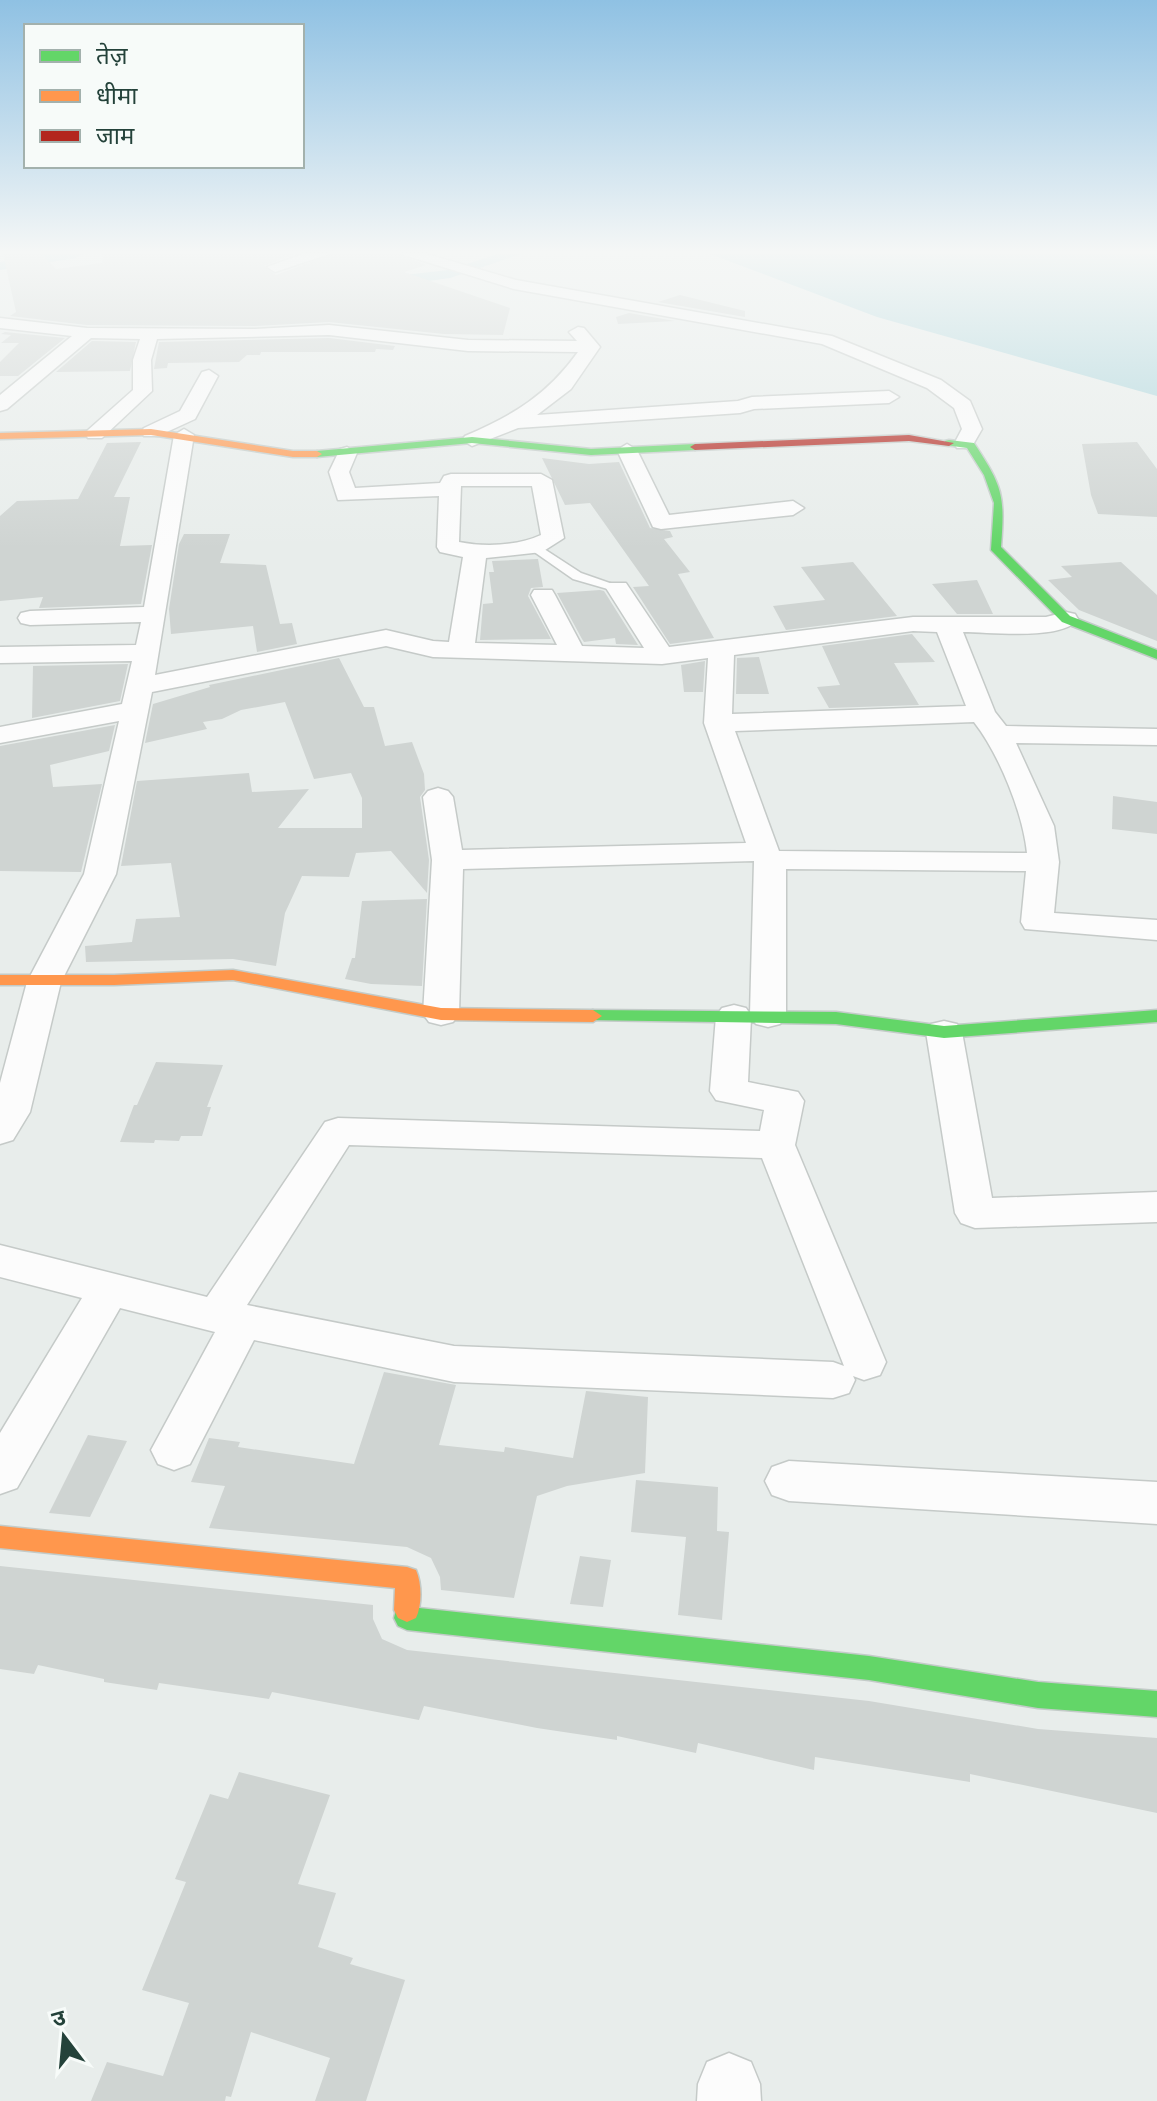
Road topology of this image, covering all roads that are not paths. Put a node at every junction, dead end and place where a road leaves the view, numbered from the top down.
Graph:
1 (64, 352) edge
2 (142, 352) edge
3 (587, 352) edge
4 (857, 352) edge
5 (209, 376) dead end
6 (889, 397) dead end
7 (0, 405) edge
8 (515, 422) junction
9 (151, 432) junction
10 (95, 434) junction
11 (184, 435) junction
12 (0, 436) edge
13 (472, 440) junction
14 (964, 444) junction
15 (536, 447) junction
16 (627, 450) junction
17 (347, 453) junction
18 (541, 480) junction
19 (450, 489) junction
20 (793, 508) dead end
21 (534, 547) junction
22 (475, 552) junction
23 (618, 588) joint
24 (543, 595) dead end
25 (155, 614) junction
26 (30, 618) dead end
27 (1066, 619) junction
28 (947, 624) junction
29 (461, 650) junction
30 (721, 650) junction
31 (147, 653) junction
32 (574, 654) junction
33 (0, 655) edge
34 (1157, 655) edge
35 (662, 656) junction
36 (138, 698) junction
37 (718, 723) junction
38 (990, 724) junction
39 (0, 735) edge
40 (1157, 737) edge
41 (438, 797) dead end
42 (448, 860) junction
43 (1043, 862) junction
44 (1157, 930) edge
45 (0, 980) edge
46 (44, 982) junction
47 (441, 1014) junction
48 (751, 1016) junction
49 (1157, 1016) edge
50 (944, 1032) junction
51 (0, 1131) edge
52 (776, 1145) junction
53 (1157, 1207) edge
54 (0, 1261) edge
55 (111, 1287) junction
56 (230, 1318) junction
57 (174, 1450) dead end
58 (0, 1474) edge
59 (789, 1481) dead end
60 (1157, 1503) edge
61 (0, 1537) edge
62 (1157, 1704) edge

1 - 7 street
2 - 10 street
3 - 8 street
4 - 14 street
5 - 9 street
6 - 8 street
8 - 13 street
9 - 10 street
9 - 11 street
10 - 12 street
11 - 17 street
11 - 25 street
13 - 15 street
13 - 17 street
14 - 16 street
14 - 27 street
15 - 16 street
15 - 18 street
16 - 20 street
17 - 19 street
18 - 19 street
18 - 21 street
19 - 22 street
21 - 22 street
21 - 23 lane
22 - 29 street
23 - 35 street
24 - 32 street
25 - 26 street
25 - 31 street
27 - 28 street
27 - 34 street
28 - 30 street
28 - 38 street
29 - 32 street
29 - 36 street
30 - 35 street
30 - 37 street
31 - 33 street
31 - 36 street
32 - 35 street
36 - 39 street
36 - 46 street
37 - 38 street
37 - 42 street
38 - 40 street
38 - 43 street
41 - 42 street
42 - 47 street
43 - 44 street
43 - 48 street
45 - 46 street
46 - 47 street
46 - 51 street
47 - 48 street
48 - 50 street
48 - 52 street
49 - 50 street
50 - 53 street
52 - 56 street
52 - 56 street
54 - 55 street
55 - 56 street
55 - 58 street
56 - 57 street
59 - 60 street
61 - 62 street

